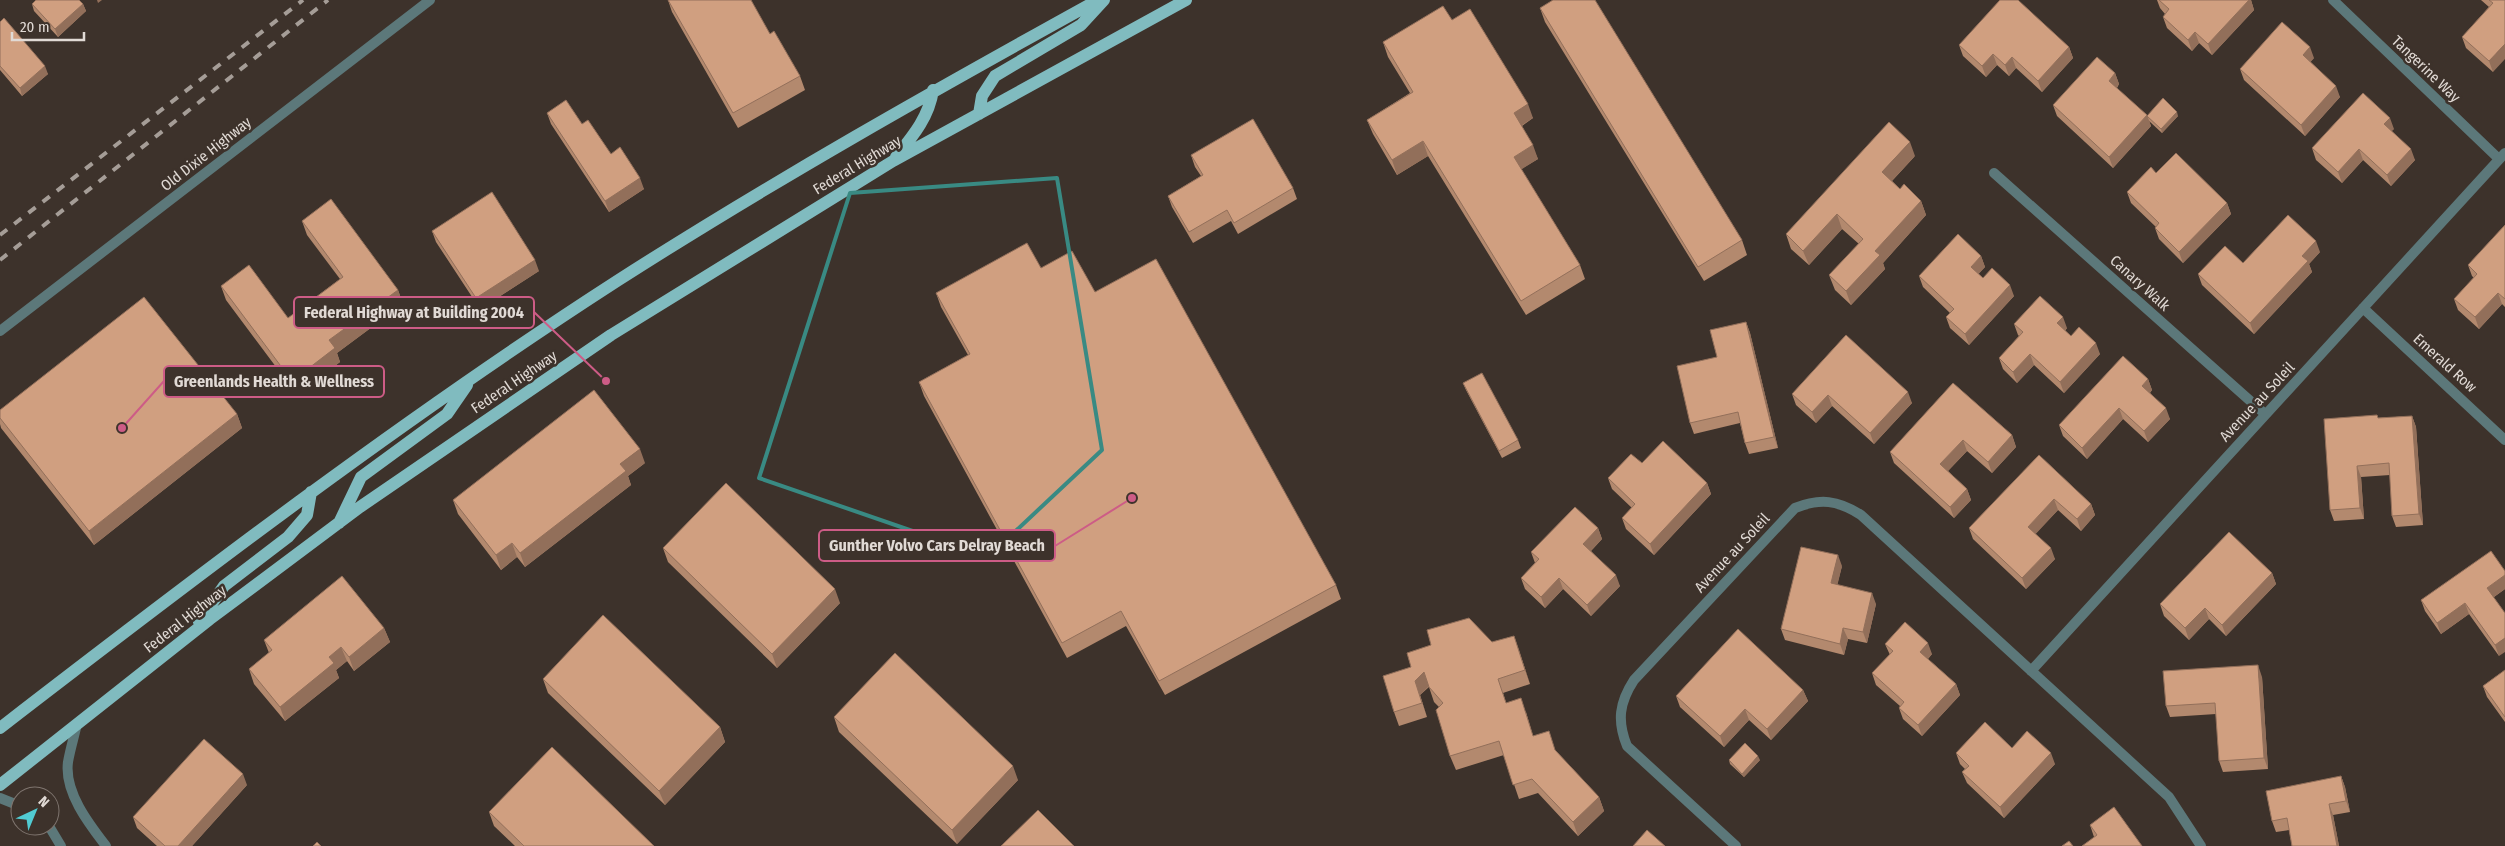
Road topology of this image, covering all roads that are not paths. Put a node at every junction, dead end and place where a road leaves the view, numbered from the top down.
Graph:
1 (430, 0) edge
2 (1098, 0) edge
3 (1104, 0) edge
4 (1186, 0) edge
5 (2333, 0) edge
6 (933, 90) junction
7 (979, 114) junction
8 (2502, 156) edge
9 (893, 161) junction
10 (1994, 173) dead end
11 (2363, 308) junction
12 (0, 331) edge
13 (471, 379) junction
14 (2265, 414) junction
15 (2505, 440) edge
16 (311, 492) junction
17 (339, 523) junction
18 (191, 634) junction
19 (2031, 671) junction
20 (77, 724) junction
21 (0, 728) edge
22 (0, 785) edge
23 (106, 846) edge
24 (1736, 846) edge
25 (2201, 846) edge

1 - 12 street, Old Dixie Highway
2 - 6 main road, Federal Highway
3 - 7 main road
4 - 7 main road, Federal Highway
5 - 8 street, Tangerine Way
6 - 9 main road
6 - 13 main road, Federal Highway
7 - 9 main road, Federal Highway
8 - 11 street, Avenue au Soleil
9 - 17 main road, Federal Highway
10 - 14 street, Canary Walk
11 - 14 street, Avenue au Soleil
11 - 15 street, Emerald Row
13 - 16 main road, Federal Highway
13 - 17 main road
14 - 19 street, Avenue au Soleil
16 - 18 main road
16 - 21 main road, Federal Highway
17 - 18 main road, Federal Highway
18 - 20 main road, Federal Highway
19 - 24 street, Avenue au Soleil
19 - 25 street, Avenue au Soleil
20 - 22 main road, Federal Highway
20 - 23 street

